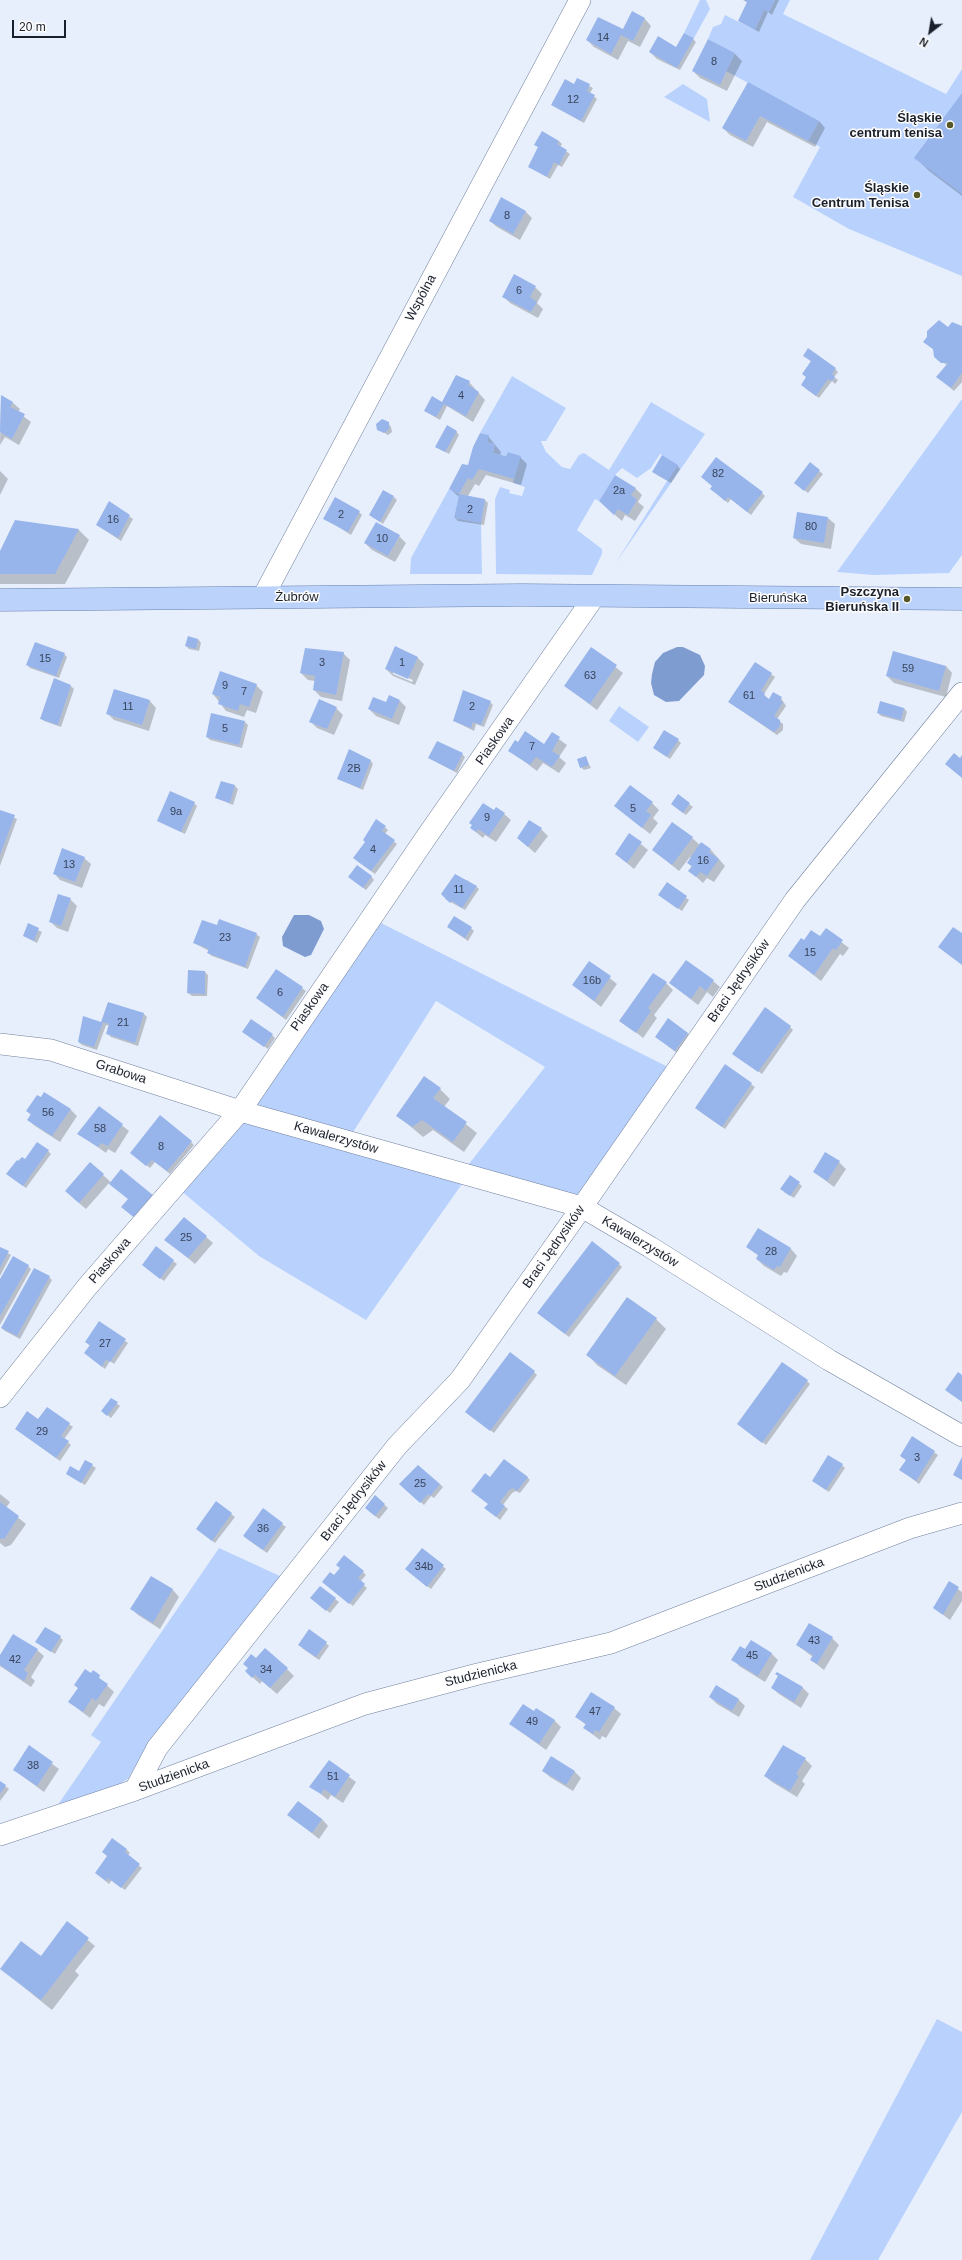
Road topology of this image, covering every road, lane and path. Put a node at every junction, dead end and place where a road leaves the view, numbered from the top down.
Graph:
1 (580, 0) edge
2 (263, 597) junction
3 (594, 597) junction
4 (962, 599) edge
5 (0, 600) edge
6 (962, 694) edge
7 (0, 1044) edge
8 (240, 1111) junction
9 (582, 1208) junction
10 (0, 1396) edge
11 (962, 1436) edge
12 (962, 1513) edge
13 (134, 1790) junction
14 (0, 1835) edge

1 - 2 street, Wspólna
2 - 3 main road, Żubrów
2 - 5 main road, Żubrów
3 - 4 main road, Bieruńska
3 - 8 street, Piaskowa
6 - 9 street, Braci Jędrysików
7 - 8 street, Grabowa
8 - 9 street, Kawalerzystów
8 - 10 street, Piaskowa
9 - 11 street, Kawalerzystów
9 - 13 street, Braci Jędrysików
12 - 13 street, Studzienicka
13 - 14 street, Studzienicka

